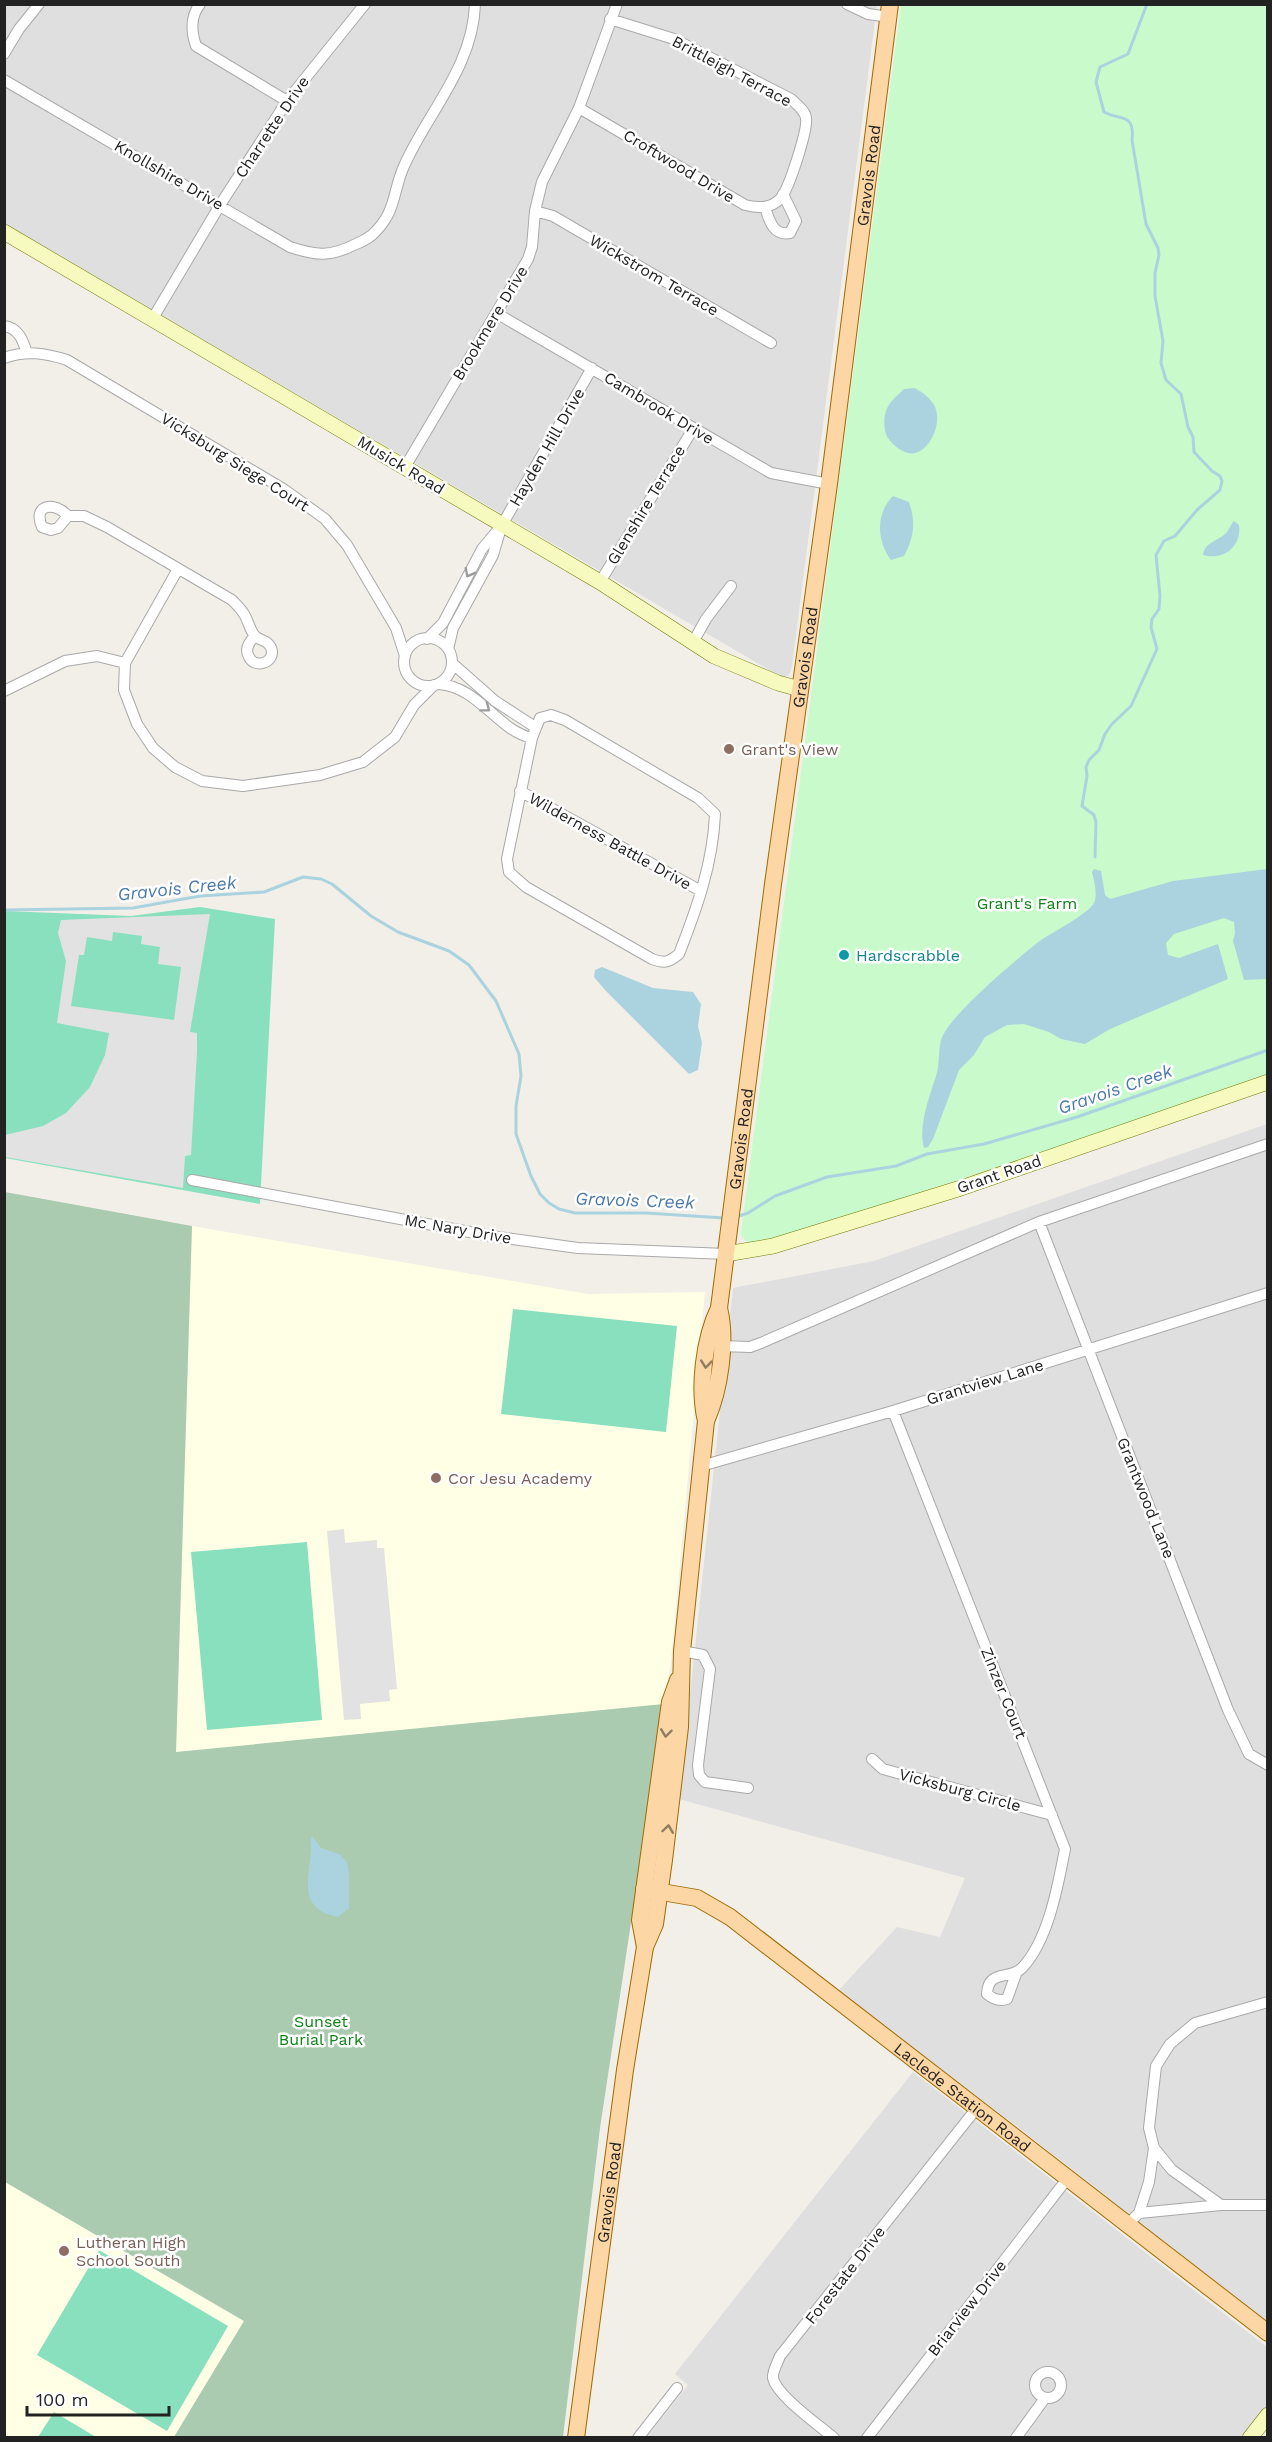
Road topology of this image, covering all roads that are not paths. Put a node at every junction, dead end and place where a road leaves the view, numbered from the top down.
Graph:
1 (39, 4) edge
2 (200, 4) edge
3 (365, 4) edge
4 (475, 4) edge
5 (616, 4) edge
6 (847, 4) edge
7 (890, 10) edge
8 (610, 19) junction
9 (4, 54) edge
10 (4, 80) edge
11 (287, 101) junction
12 (579, 108) junction
13 (782, 196) junction
14 (220, 205) junction
15 (765, 207) junction
16 (535, 211) junction
17 (4, 232) edge
18 (496, 313) junction
19 (153, 318) junction
20 (4, 326) edge
21 (771, 343) dead end
22 (27, 353) junction
23 (4, 358) edge
24 (592, 368) junction
25 (693, 429) junction
26 (405, 467) junction
27 (829, 484) junction
28 (68, 516) dead end
29 (502, 525) junction
30 (178, 569) junction
31 (600, 582) junction
32 (731, 586) dead end
33 (396, 628) junction
34 (255, 636) dead end
35 (424, 639) junction
36 (692, 644) junction
37 (448, 649) junction
38 (405, 656) junction
39 (125, 663) junction
40 (452, 663) junction
41 (411, 679) junction
42 (436, 685) junction
43 (800, 689) junction
44 (4, 691) edge
45 (414, 705) junction
46 (535, 726) junction
47 (532, 738) junction
48 (520, 791) junction
49 (701, 891) junction
50 (1268, 1082) edge
51 (1268, 1144) edge
52 (192, 1180) dead end
53 (1039, 1222) junction
54 (726, 1254) junction
55 (1268, 1293) edge
56 (719, 1308) junction
57 (721, 1346) junction
58 (1088, 1351) junction
59 (893, 1411) junction
60 (706, 1421) junction
61 (701, 1466) junction
62 (682, 1651) junction
63 (680, 1677) junction
64 (872, 1758) dead end
65 (1268, 1765) edge
66 (748, 1788) dead end
67 (1052, 1815) junction
68 (663, 1867) junction
69 (652, 1890) junction
70 (688, 1896) junction
71 (1016, 1974) dead end
72 (1268, 2002) edge
73 (976, 2109) junction
74 (1154, 2148) junction
75 (1067, 2179) junction
76 (1266, 2203) edge
77 (1221, 2205) junction
78 (1140, 2213) junction
79 (1127, 2225) junction
80 (1268, 2334) edge
81 (678, 2388) dead end
82 (1045, 2398) dead end
83 (1268, 2415) edge
84 (576, 2438) edge
85 (638, 2438) edge
86 (834, 2438) edge
87 (867, 2438) edge
88 (1016, 2438) edge
89 (1250, 2438) edge

1 - 9 street
2 - 11 street
3 - 11 street, Charrette Drive
4 - 14 street, Knollshire Drive
5 - 8 street, Brookmere Drive
6 - 7 street
7 - 27 main road, Gravois Road
8 - 12 street, Brookmere Drive
8 - 13 street, Brittleigh Terrace
10 - 14 street, Knollshire Drive
11 - 14 street, Charrette Drive
12 - 15 street, Croftwood Drive
12 - 16 street, Brookmere Drive
13 - 15 street
13 - 15 street
14 - 19 street, Charrette Drive
16 - 18 street, Brookmere Drive
16 - 21 street, Wickstrom Terrace
17 - 19 street, Musick Road
18 - 24 street, Cambrook Drive
18 - 26 street, Brookmere Drive
19 - 26 street, Musick Road
20 - 22 street
22 - 23 street, Vicksburg Siege Court
22 - 33 street, Vicksburg Siege Court
24 - 25 street, Cambrook Drive
24 - 29 street, Hayden Hill Drive
25 - 27 street, Cambrook Drive
25 - 31 street, Glenshire Terrace
26 - 29 street, Musick Road
27 - 43 main road, Gravois Road
28 - 30 street
29 - 31 street, Musick Road
29 -> 35 street
29 - 37 street
30 - 34 street
30 - 39 street
31 - 36 street, Musick Road
32 - 36 street
33 - 35 street
33 - 38 street, Vicksburg Siege Court
35 - 37 street
35 - 38 street
36 - 43 street, Musick Road
37 - 40 street
38 - 41 street
39 - 44 street
39 - 45 street
40 - 42 street
40 - 46 street
41 - 42 street
41 - 45 street
42 - 45 street
42 -> 47 street
43 - 54 main road, Gravois Road
46 - 47 street
46 - 49 street
47 - 48 street
48 - 49 street, Wilderness Battle Drive
48 - 49 street
50 - 54 street, Grant Road
51 - 53 street
52 - 54 street, Mc Nary Drive
53 - 57 street
53 - 58 street, Grantwood Lane
54 - 56 main road, Gravois Road
55 - 58 street, Grantview Lane
56 - 57 main road, Gravois Road
56 -> 60 main road, Gravois Road
57 - 60 main road, Gravois Road
58 - 59 street, Grantview Lane
58 - 65 street, Grantwood Lane
59 - 61 street, Grantview Lane
59 - 67 street, Zinzer Court
60 - 61 main road, Gravois Road
61 - 62 main road, Gravois Road
62 - 63 main road, Gravois Road
62 - 66 street
68 -> 63 main road, Gravois Road
63 -> 69 main road, Gravois Road
64 - 67 street, Vicksburg Circle
67 - 71 street, Zinzer Court
68 - 69 main road, Gravois Road
68 - 70 main road
69 - 70 main road, Laclede Station Road
69 - 84 main road, Gravois Road
70 - 73 main road, Laclede Station Road
72 - 74 street
73 - 75 main road, Laclede Station Road
73 - 86 street, Forestate Drive
74 - 77 street
74 - 78 street
75 - 79 main road, Laclede Station Road
75 - 87 street, Briarview Drive
76 - 77 street
77 - 78 street
78 - 79 street
79 - 80 main road, Laclede Station Road
81 - 85 street
82 - 88 street
83 - 89 street

